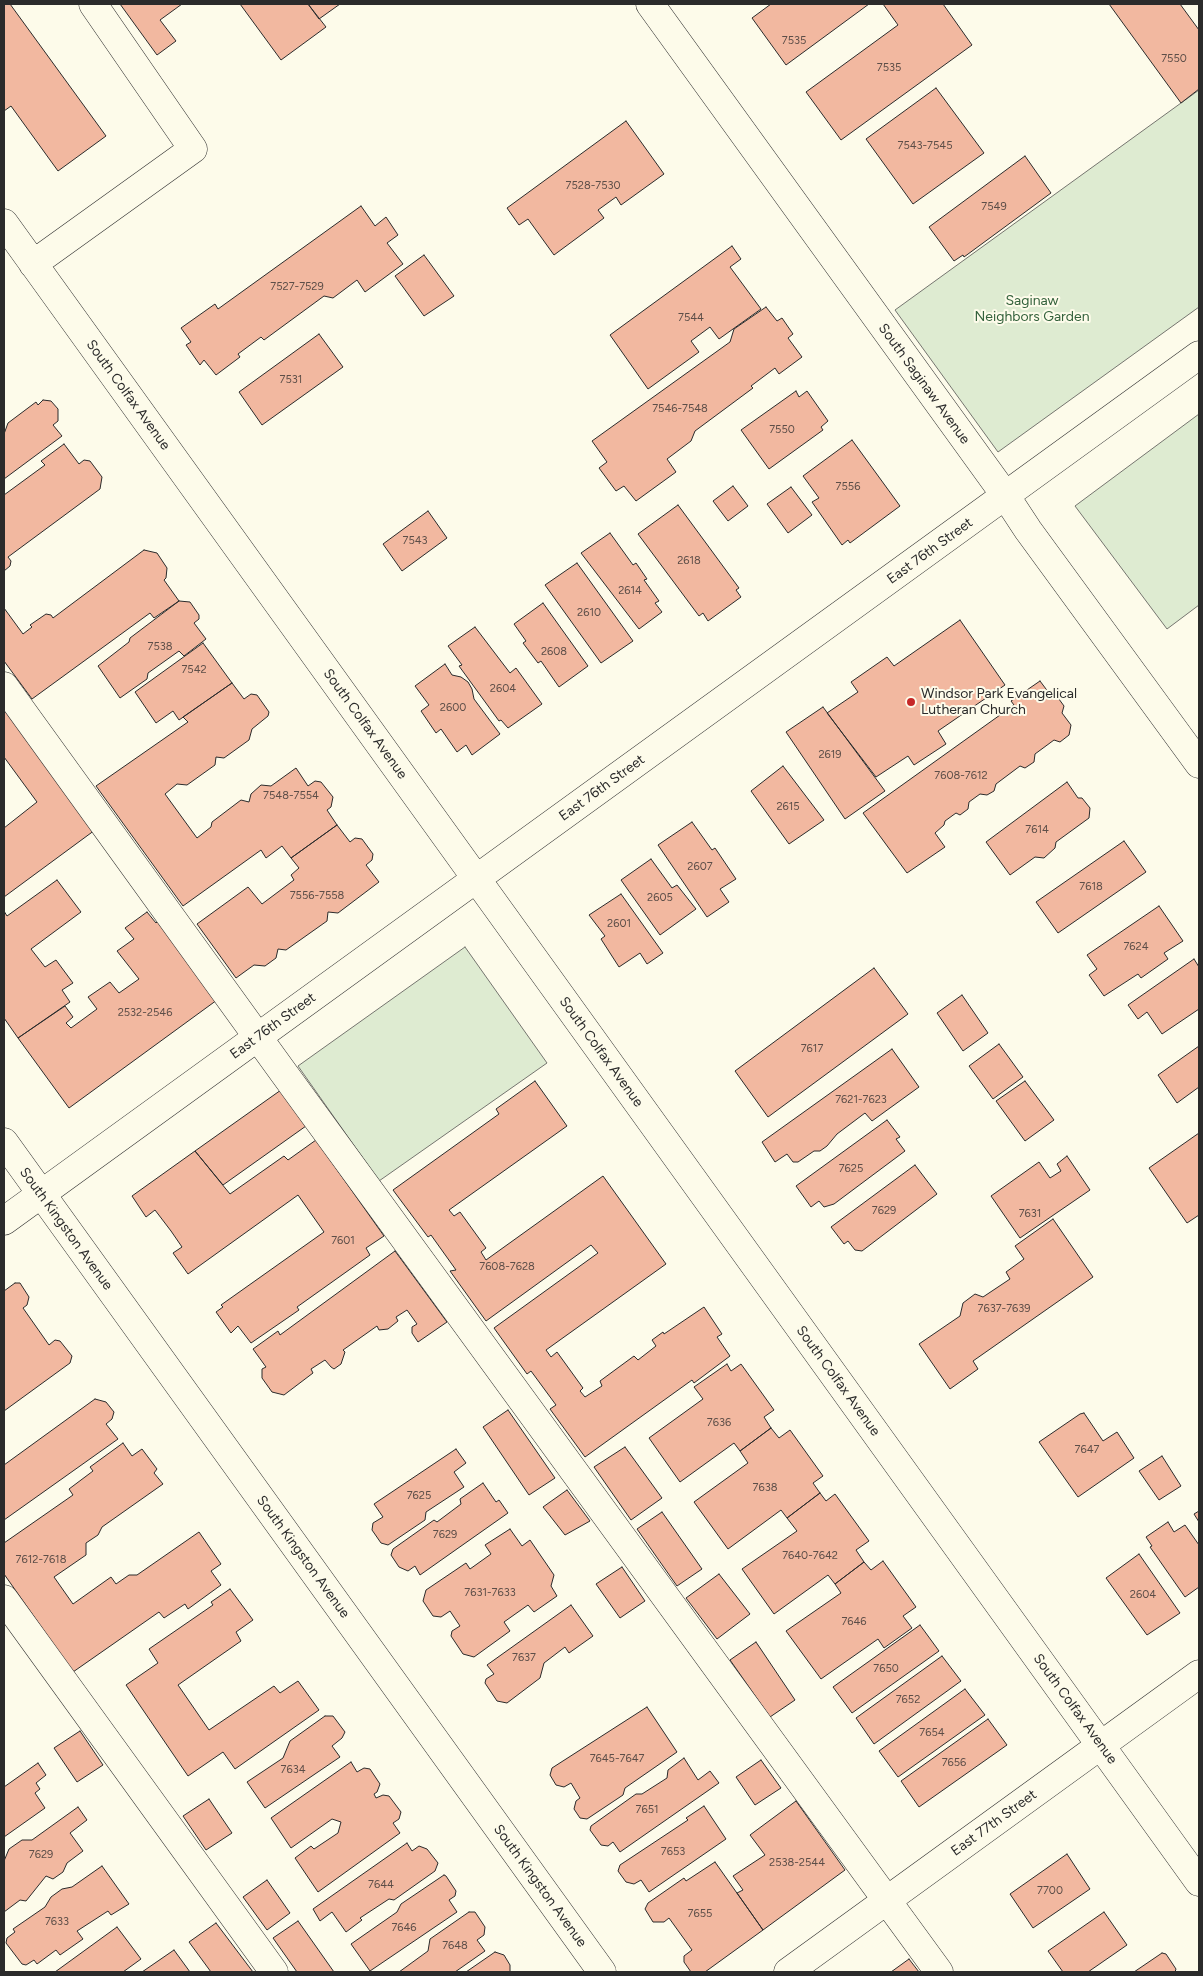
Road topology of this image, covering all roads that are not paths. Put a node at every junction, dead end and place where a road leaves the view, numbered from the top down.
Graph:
1 (93, 4) edge
2 (650, 4) edge
3 (4, 224) edge
4 (33, 264) junction
5 (1199, 356) edge
6 (1005, 495) junction
7 (4, 686) edge
8 (1199, 764) edge
9 (476, 879) junction
10 (258, 1037) junction
11 (4, 1142) edge
12 (41, 1194) junction
13 (4, 1221) edge
14 (4, 1599) edge
15 (1199, 1674) edge
16 (1101, 1746) junction
17 (1199, 1882) edge
18 (887, 1901) junction
19 (274, 1972) edge
20 (602, 1972) edge
21 (788, 1972) edge
22 (939, 1972) edge

1 - 4 street
2 - 6 street, South Saginaw Avenue
3 - 4 street, South Colfax Avenue
4 - 9 street, South Colfax Avenue
5 - 6 street, East 76th Street
6 - 8 street, South Saginaw Avenue
6 - 9 street, East 76th Street
7 - 10 street
9 - 10 street, East 76th Street
9 - 16 street, South Colfax Avenue
10 - 12 street, East 76th Street
10 - 18 street
11 - 12 street, South Kingston Avenue
12 - 13 street, East 76th Street
12 - 20 street, South Kingston Avenue
14 - 19 street
15 - 16 street, East 77th Street
16 - 17 street, South Colfax Avenue
16 - 18 street, East 77th Street
18 - 21 street, East 77th Street
18 - 22 street

